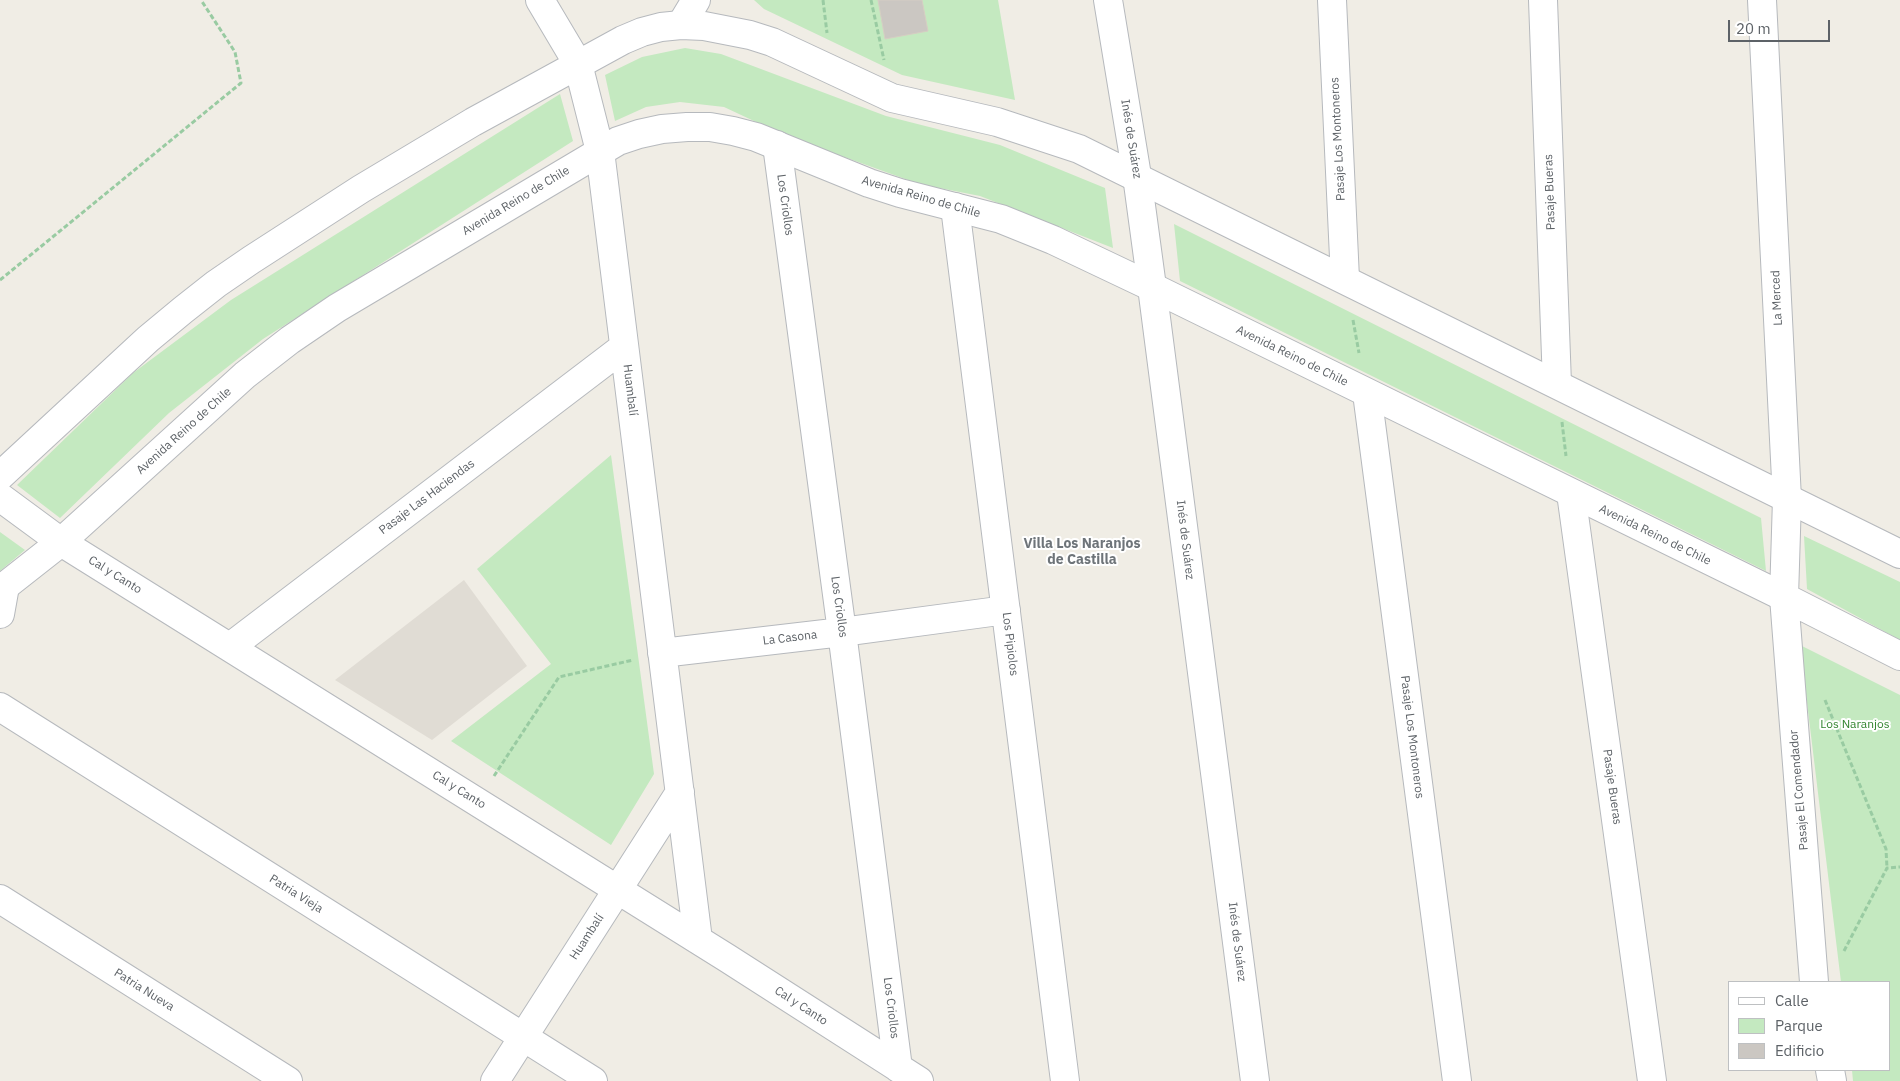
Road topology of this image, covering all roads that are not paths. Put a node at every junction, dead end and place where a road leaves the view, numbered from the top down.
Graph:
1 (540, 0) edge
2 (696, 0) edge
3 (1108, 0) edge
4 (1332, 0) edge
5 (1544, 0) edge
6 (1762, 0) edge
7 (681, 25) junction
8 (578, 64) junction
9 (776, 146) junction
10 (600, 151) junction
11 (1137, 176) junction
12 (956, 207) junction
13 (1345, 279) junction
14 (1152, 287) junction
15 (624, 347) junction
16 (1557, 384) junction
17 (1367, 393) junction
18 (0, 476) edge
19 (1571, 494) junction
20 (0, 497) edge
21 (1787, 499) junction
22 (61, 542) junction
23 (1900, 554) edge
24 (2, 588) edge
25 (1784, 597) junction
26 (1006, 610) junction
27 (0, 614) edge
28 (842, 632) junction
29 (230, 647) junction
30 (662, 653) junction
31 (1900, 656) edge
32 (0, 707) edge
33 (680, 792) junction
34 (618, 890) junction
35 (0, 899) edge
36 (698, 940) junction
37 (1814, 981) edge
38 (523, 1037) junction
39 (909, 1074) edge
40 (288, 1081) edge
41 (495, 1081) edge
42 (593, 1081) edge
43 (1065, 1081) edge
44 (1255, 1081) edge
45 (1457, 1081) edge
46 (1652, 1081) edge

1 - 8 street, Huambalí
2 - 7 street
3 - 11 street, Inés de Suárez
4 - 13 street, Pasaje Los Montoneros
5 - 16 street, Pasaje Bueras
6 - 21 street, La Merced
7 - 8 street
7 - 11 street
8 - 10 street, Huambalí
8 - 18 street
9 - 10 street, Avenida Reino de Chile
9 - 12 street, Avenida Reino de Chile
9 - 28 street, Los Criollos
10 - 15 street, Huambalí
10 - 22 street, Avenida Reino de Chile
11 - 13 street
11 - 14 street, Inés de Suárez
12 - 14 street, Avenida Reino de Chile
12 - 26 street, Los Pipiolos
13 - 16 street
14 - 17 street, Avenida Reino de Chile
14 - 44 street, Inés de Suárez
15 - 29 street, Pasaje Las Haciendas
15 - 30 street, Huambalí
16 - 21 street
17 - 19 street, Avenida Reino de Chile
17 - 45 street, Pasaje Los Montoneros
19 - 25 street, Avenida Reino de Chile
19 - 46 street, Pasaje Bueras
20 - 22 street, Cal y Canto
21 - 23 street
21 - 25 street, La Merced
22 - 24 street, Avenida Reino de Chile
22 - 29 street, Cal y Canto
24 - 27 street
25 - 31 street, Avenida Reino de Chile
25 - 37 street, Pasaje El Comendador
26 - 28 street, La Casona
26 - 43 street, Los Pipiolos
28 - 30 street, La Casona
28 - 39 street, Los Criollos
29 - 34 street, Cal y Canto
30 - 33 street, Huambalí
32 - 38 street, Patria Vieja
33 - 34 street, Huambalí
33 - 36 street, Huambalí
34 - 36 street, Cal y Canto
34 - 38 street, Huambalí
35 - 40 street, Patria Nueva
36 - 39 street, Cal y Canto
38 - 41 street, Huambalí
38 - 42 street, Patria Vieja

